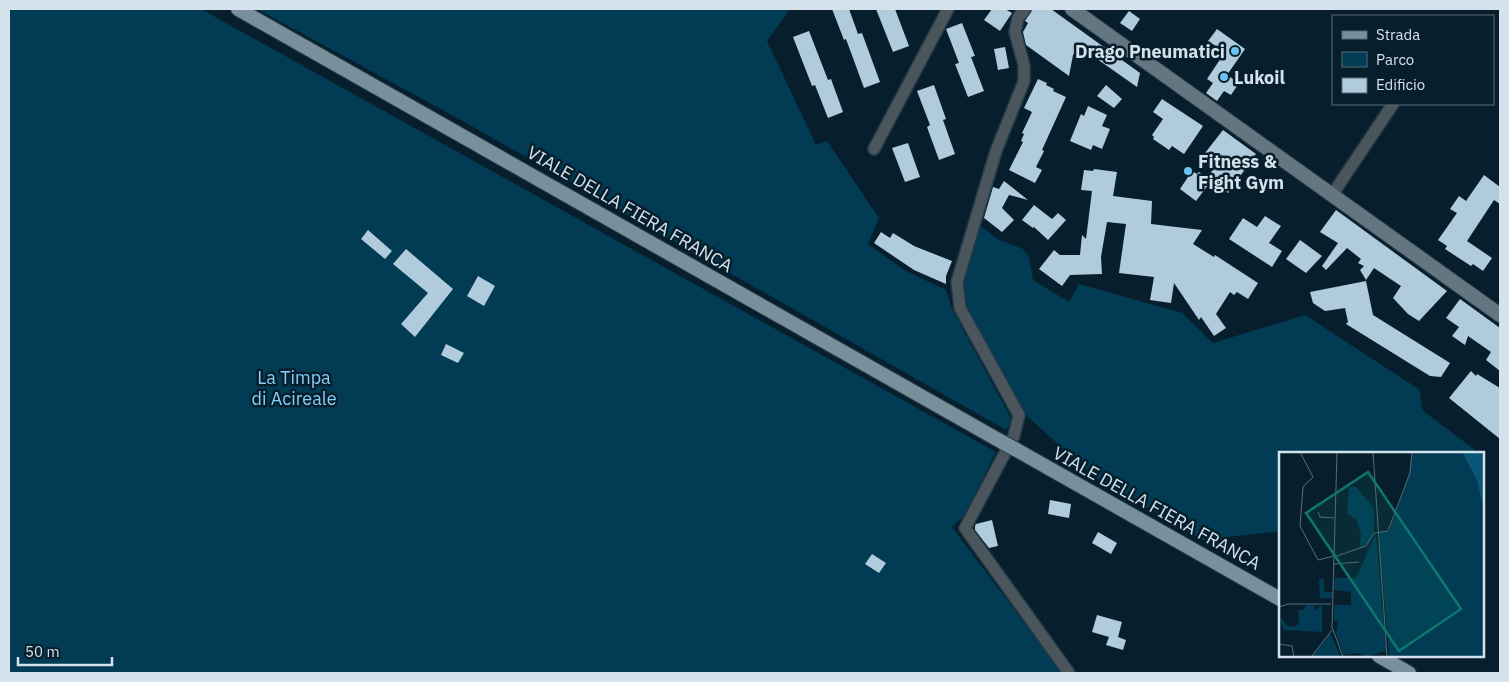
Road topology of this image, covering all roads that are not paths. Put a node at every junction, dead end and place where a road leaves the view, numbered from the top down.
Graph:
1 (238, 9) edge
2 (948, 9) edge
3 (1025, 9) edge
4 (1072, 9) edge
5 (1392, 105) edge
6 (874, 149) dead end
7 (1332, 195) junction
8 (1500, 315) edge
9 (1279, 598) edge
10 (1381, 657) edge
11 (1069, 673) edge
12 (1408, 673) edge

1 - 9 main road, VIALE DELLA FIERA FRANCA, bridge
2 - 6 street
3 - 11 street
4 - 7 main road
5 - 7 street
7 - 8 main road
10 - 12 main road

